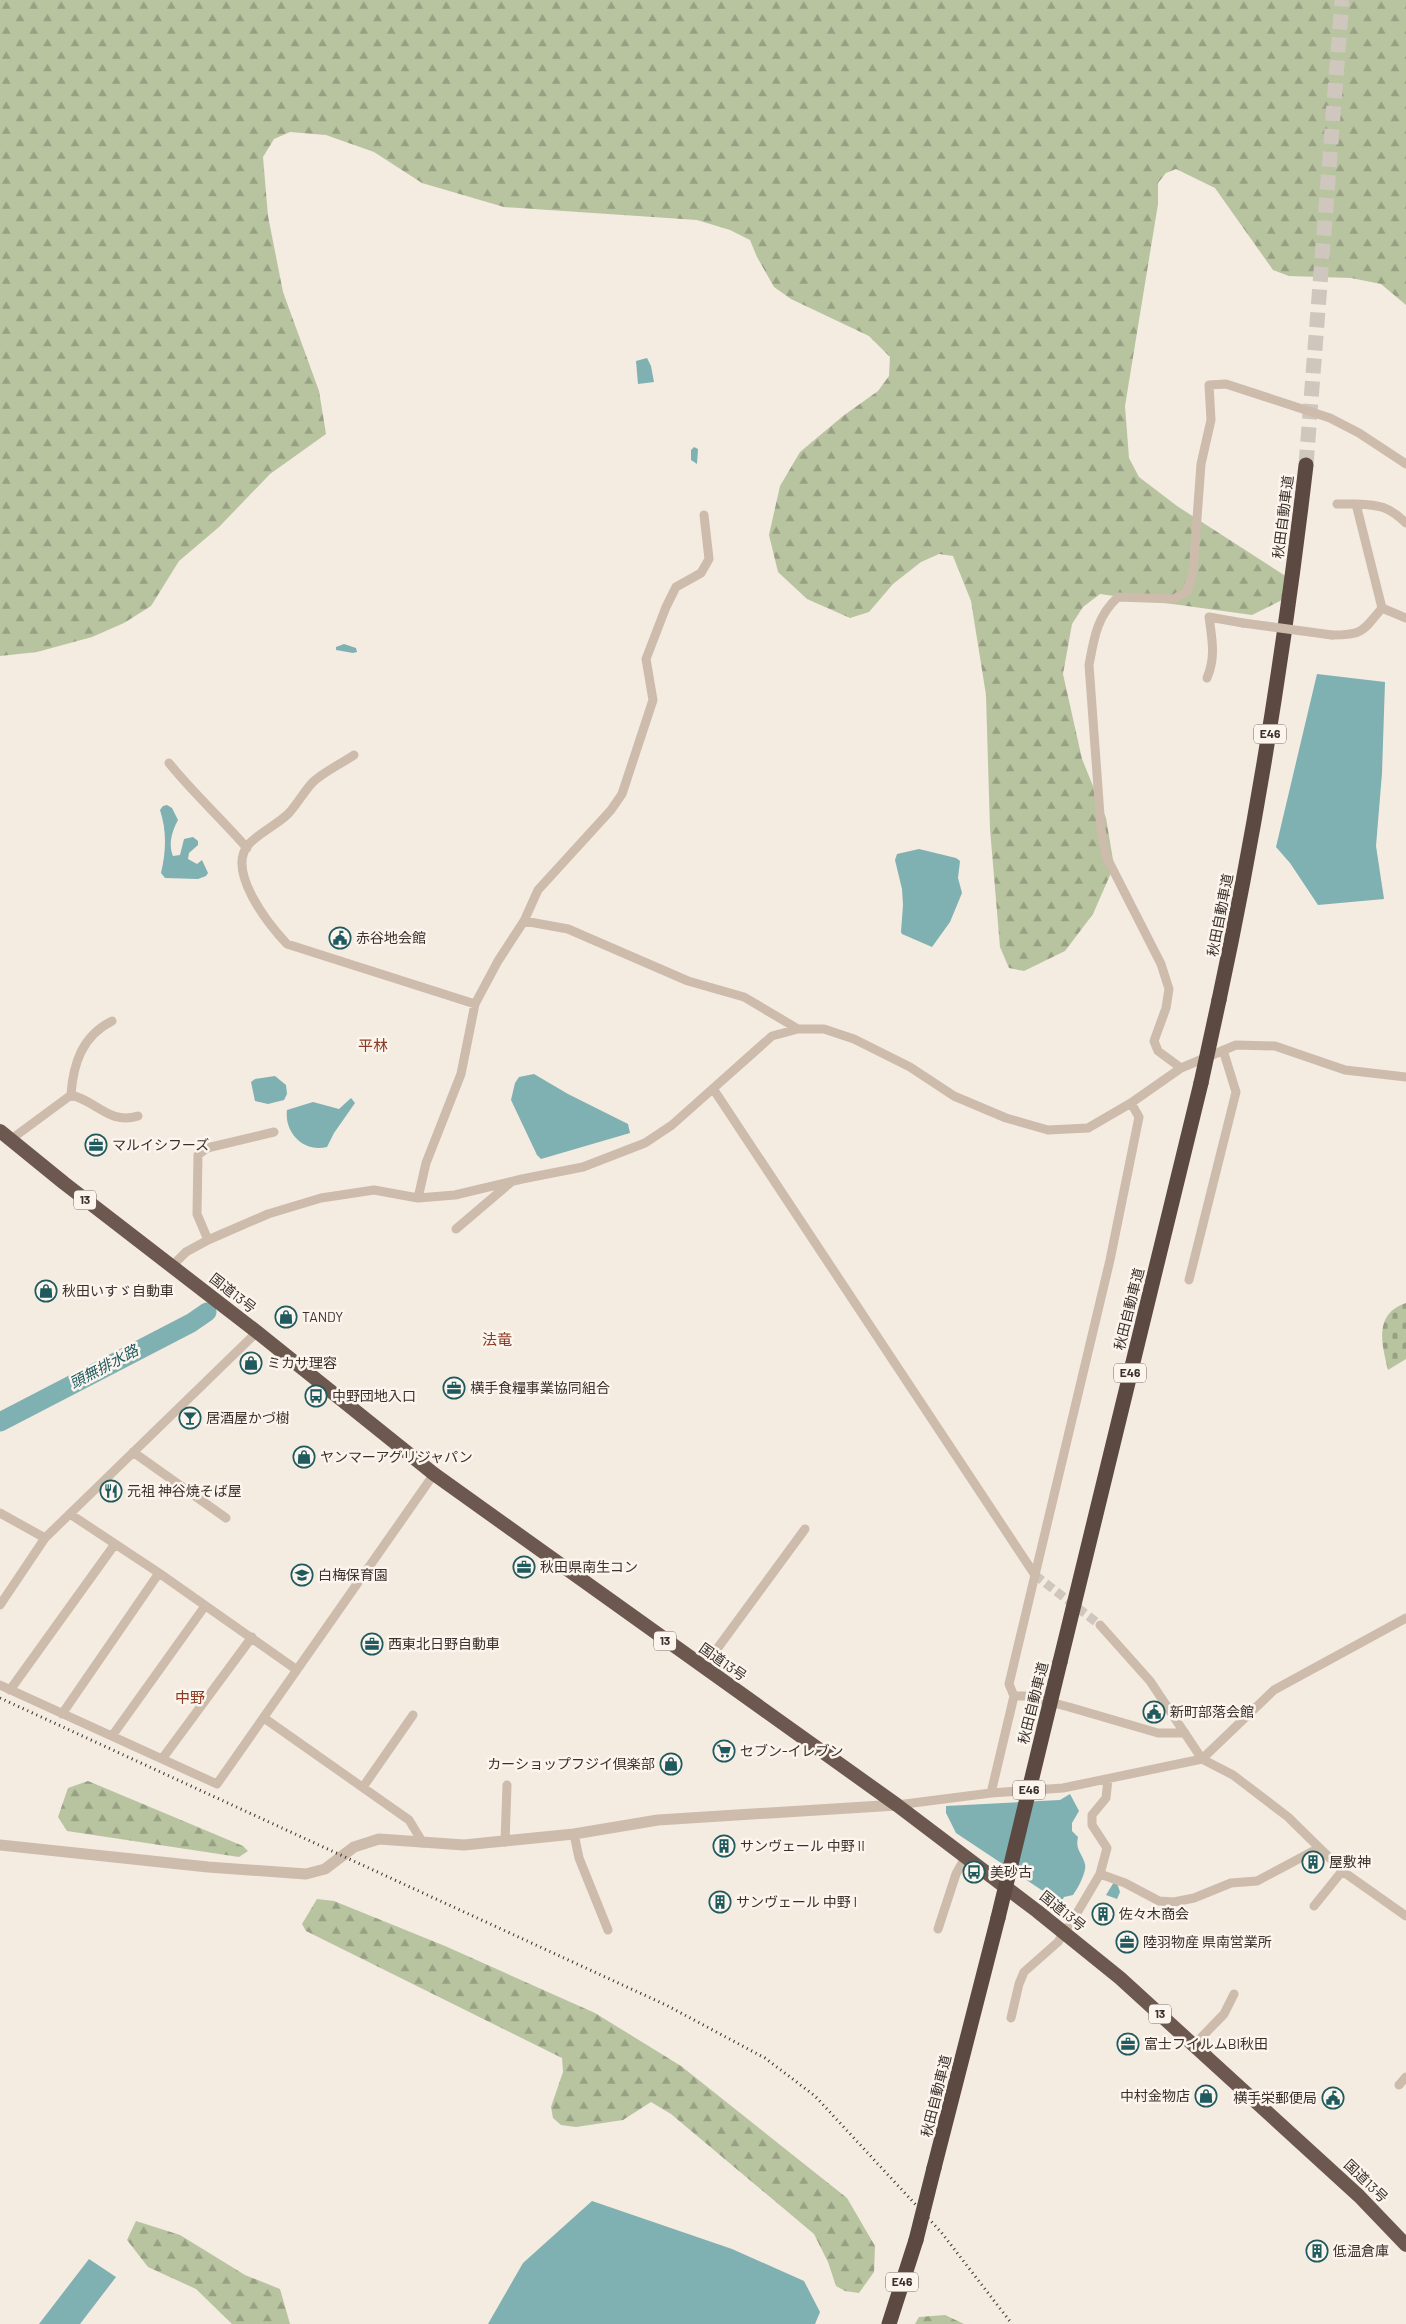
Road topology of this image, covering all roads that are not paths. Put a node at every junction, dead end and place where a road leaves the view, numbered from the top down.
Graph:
1 (1306, 464) tunnel mouth
2 (1406, 464) edge
3 (1337, 504) dead end
4 (1356, 504) junction
5 (704, 515) dead end
6 (1406, 523) edge
7 (1382, 608) junction
8 (1406, 618) edge
9 (1207, 678) dead end
10 (354, 755) dead end
11 (169, 763) dead end
12 (247, 848) junction
13 (524, 921) junction
14 (475, 1004) junction
15 (112, 1021) dead end
16 (798, 1029) junction
17 (1222, 1050) junction
18 (1181, 1068) junction
19 (1406, 1077) edge
20 (714, 1090) junction
21 (71, 1095) junction
22 (1131, 1104) junction
23 (138, 1116) dead end
24 (274, 1132) dead end
25 (5, 1135) edge
26 (512, 1181) junction
27 (418, 1198) junction
28 (456, 1229) dead end
29 (208, 1240) junction
30 (172, 1266) junction
31 (1189, 1280) dead end
32 (257, 1332) junction
33 (133, 1452) junction
34 (434, 1474) junction
35 (0, 1513) edge
36 (70, 1514) junction
37 (226, 1518) dead end
38 (805, 1529) dead end
39 (46, 1538) junction
40 (115, 1544) junction
41 (159, 1573) junction
42 (1035, 1575) junction
43 (0, 1605) edge
44 (205, 1606) junction
45 (1406, 1618) edge
46 (1100, 1625) tunnel mouth
47 (252, 1637) junction
48 (703, 1668) junction
49 (297, 1670) junction
50 (0, 1685) edge
51 (10, 1690) junction
52 (1014, 1696) junction
53 (62, 1714) junction
54 (413, 1715) dead end
55 (264, 1718) junction
56 (1185, 1733) junction
57 (112, 1736) junction
58 (162, 1759) junction
59 (1202, 1759) junction
60 (1108, 1779) junction
61 (507, 1785) dead end
62 (363, 1787) junction
63 (990, 1793) junction
64 (897, 1805) junction
65 (574, 1834) junction
66 (505, 1842) junction
67 (423, 1843) junction
68 (0, 1845) edge
69 (1318, 1848) junction
70 (966, 1856) junction
71 (1343, 1870) junction
72 (1100, 1874) junction
73 (1314, 1906) dead end
74 (1406, 1916) edge
75 (938, 1929) dead end
76 (608, 1930) dead end
77 (1065, 1933) junction
78 (1234, 1994) dead end
79 (1011, 2018) dead end
80 (1194, 2045) junction
81 (1406, 2077) edge
82 (1399, 2085) dead end
83 (916, 2240) junction
84 (1406, 2245) edge
85 (889, 2324) edge
86 (893, 2324) edge

1 - 83 highway, 秋田自動車道 / E46, bridge
2 - 18 street
3 - 4 street
4 - 6 street
4 - 7 street
5 - 13 street
7 - 8 street
7 - 9 street, bridge
10 - 12 street
11 - 12 street
12 - 14 street
13 - 14 street
13 - 16 street
14 - 27 street
15 - 21 street
16 - 20 street
16 - 22 street
17 - 18 street
17 - 19 street
17 - 31 street
18 - 22 street
20 - 26 street
20 - 42 street
21 - 23 street
21 - 25 street
22 - 42 street
24 - 29 street
25 - 30 highway, 国道13号 / 13
26 - 27 street
26 - 28 street
27 - 29 street
29 - 30 street
30 - 32 highway, 国道13号 / 13
32 - 33 street
32 - 34 highway, 国道13号 / 13
33 - 36 street
33 - 37 street
34 - 48 highway, 国道13号 / 13
34 - 49 street
35 - 39 street
36 - 39 street
36 - 40 street
38 - 48 street
39 - 43 street
40 - 41 street
40 - 51 street
41 - 44 street
41 - 53 street
42 - 52 street
44 - 47 street
44 - 57 street
45 - 59 street
46 - 56 street
47 - 49 street
47 - 58 street
48 - 64 highway, 国道13号 / 13
49 - 55 street
50 - 51 street
51 - 53 street
52 - 56 street
52 - 63 street
53 - 57 street
54 - 62 street
55 - 58 street
55 - 62 street
56 - 59 street
57 - 58 street
59 - 60 street
59 - 69 street
60 - 63 street
60 - 72 street
61 - 66 street
62 - 67 street
63 - 64 street
64 - 65 street
64 - 70 highway, 国道13号 / 13
65 - 66 street
65 - 76 street
66 - 67 street
67 - 68 street
69 - 71 street
69 - 72 street
70 - 75 street
70 - 77 highway, 国道13号 / 13
71 - 73 street
71 - 74 street
72 - 77 street
77 - 79 street
77 - 80 highway, 国道13号 / 13
78 - 80 street
80 - 84 highway, 国道13号 / 13
81 - 82 street
83 - 85 highway, 秋田自動車道 / E46
83 - 86 highway, 秋田自動車道 / E46

